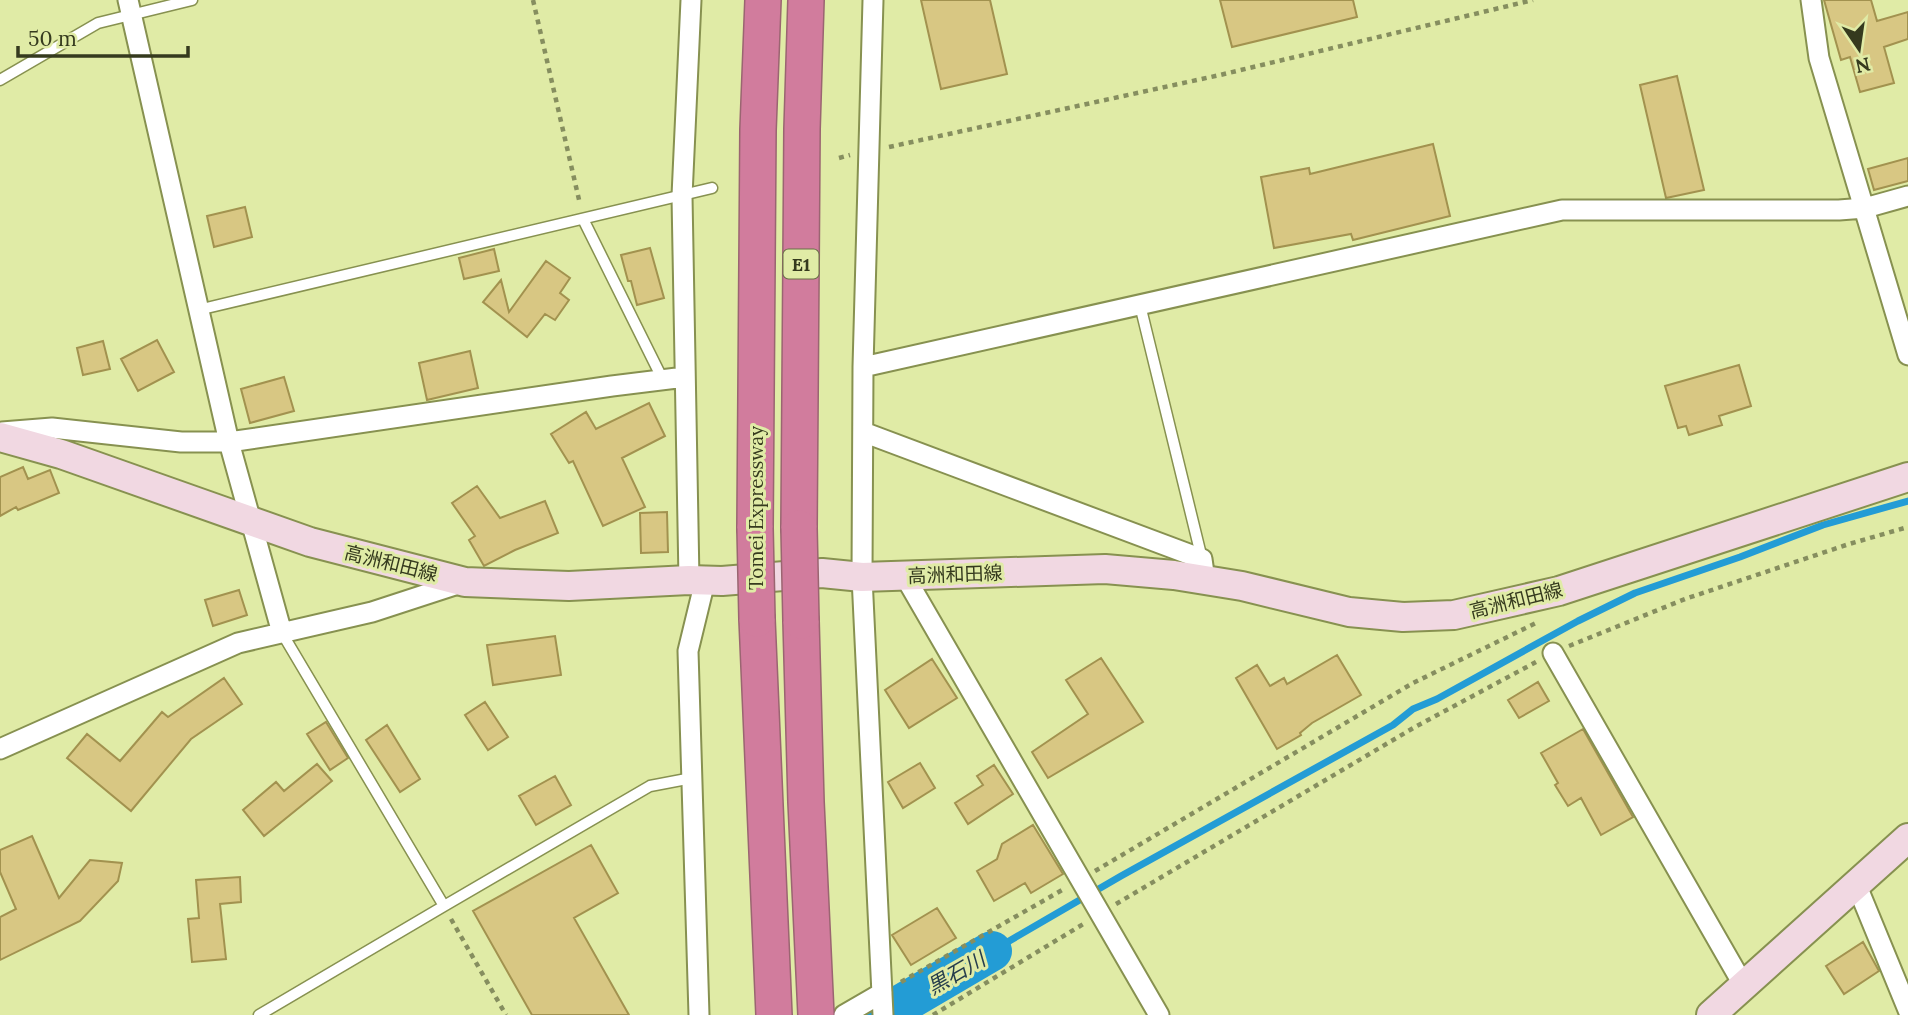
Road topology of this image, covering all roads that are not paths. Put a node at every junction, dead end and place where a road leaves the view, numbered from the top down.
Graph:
1 (192, 0) edge
2 (691, 0) edge
3 (763, 0) edge
4 (806, 0) edge
5 (873, 0) edge
6 (1811, 0) edge
7 (130, 7) edge
8 (0, 80) edge
9 (712, 188) dead end
10 (682, 196) junction
11 (1908, 196) edge
12 (1865, 208) junction
13 (583, 219) junction
14 (1140, 305) junction
15 (198, 310) junction
16 (1908, 355) edge
17 (863, 367) junction
18 (685, 377) junction
19 (663, 380) junction
20 (863, 432) junction
21 (0, 435) edge
22 (229, 442) junction
23 (1908, 477) edge
24 (252, 522) junction
25 (1203, 569) junction
26 (904, 575) junction
27 (862, 577) junction
28 (697, 580) junction
29 (465, 582) junction
30 (282, 633) junction
31 (1553, 653) road end
32 (0, 749) edge
33 (692, 778) junction
34 (1908, 838) edge
35 (1857, 886) junction
36 (444, 906) junction
37 (1744, 986) junction
38 (883, 1003) edge
39 (1908, 1010) edge
40 (259, 1015) edge
41 (699, 1015) edge
42 (774, 1015) edge
43 (816, 1015) edge
44 (844, 1015) edge
45 (1159, 1015) edge
46 (1711, 1015) edge

1 - 7 lane
2 - 10 street
3 - 42 highway, Tomei Expressway / E1, bridge
4 - 43 highway, E1, bridge
5 - 17 street
6 - 12 street
7 - 8 lane
7 - 15 street
9 - 10 lane
10 - 13 lane
10 - 18 street
11 - 12 street
12 - 14 street
12 - 16 street
13 - 15 lane
13 - 19 lane
14 - 17 street
14 - 25 lane
15 - 22 street
17 - 20 street
18 - 19 street
18 - 28 street
19 - 22 street
20 - 25 street
20 - 27 street
21 - 22 street
21 - 24 main road, 高洲和田線
22 - 24 street
23 - 25 main road, 高洲和田線
24 - 29 main road, 高洲和田線
24 - 30 street
25 - 26 main road, 高洲和田線
26 - 27 main road, 高洲和田線
26 - 45 street
27 - 28 main road, 高洲和田線
27 - 38 street
28 - 29 main road, 高洲和田線
28 - 33 street
29 - 30 street
30 - 32 street
30 - 36 lane
31 - 37 street
33 - 36 lane
33 - 41 street
34 - 35 main road
35 - 37 main road
35 - 39 street
36 - 40 lane
37 - 46 main road
38 - 44 street

